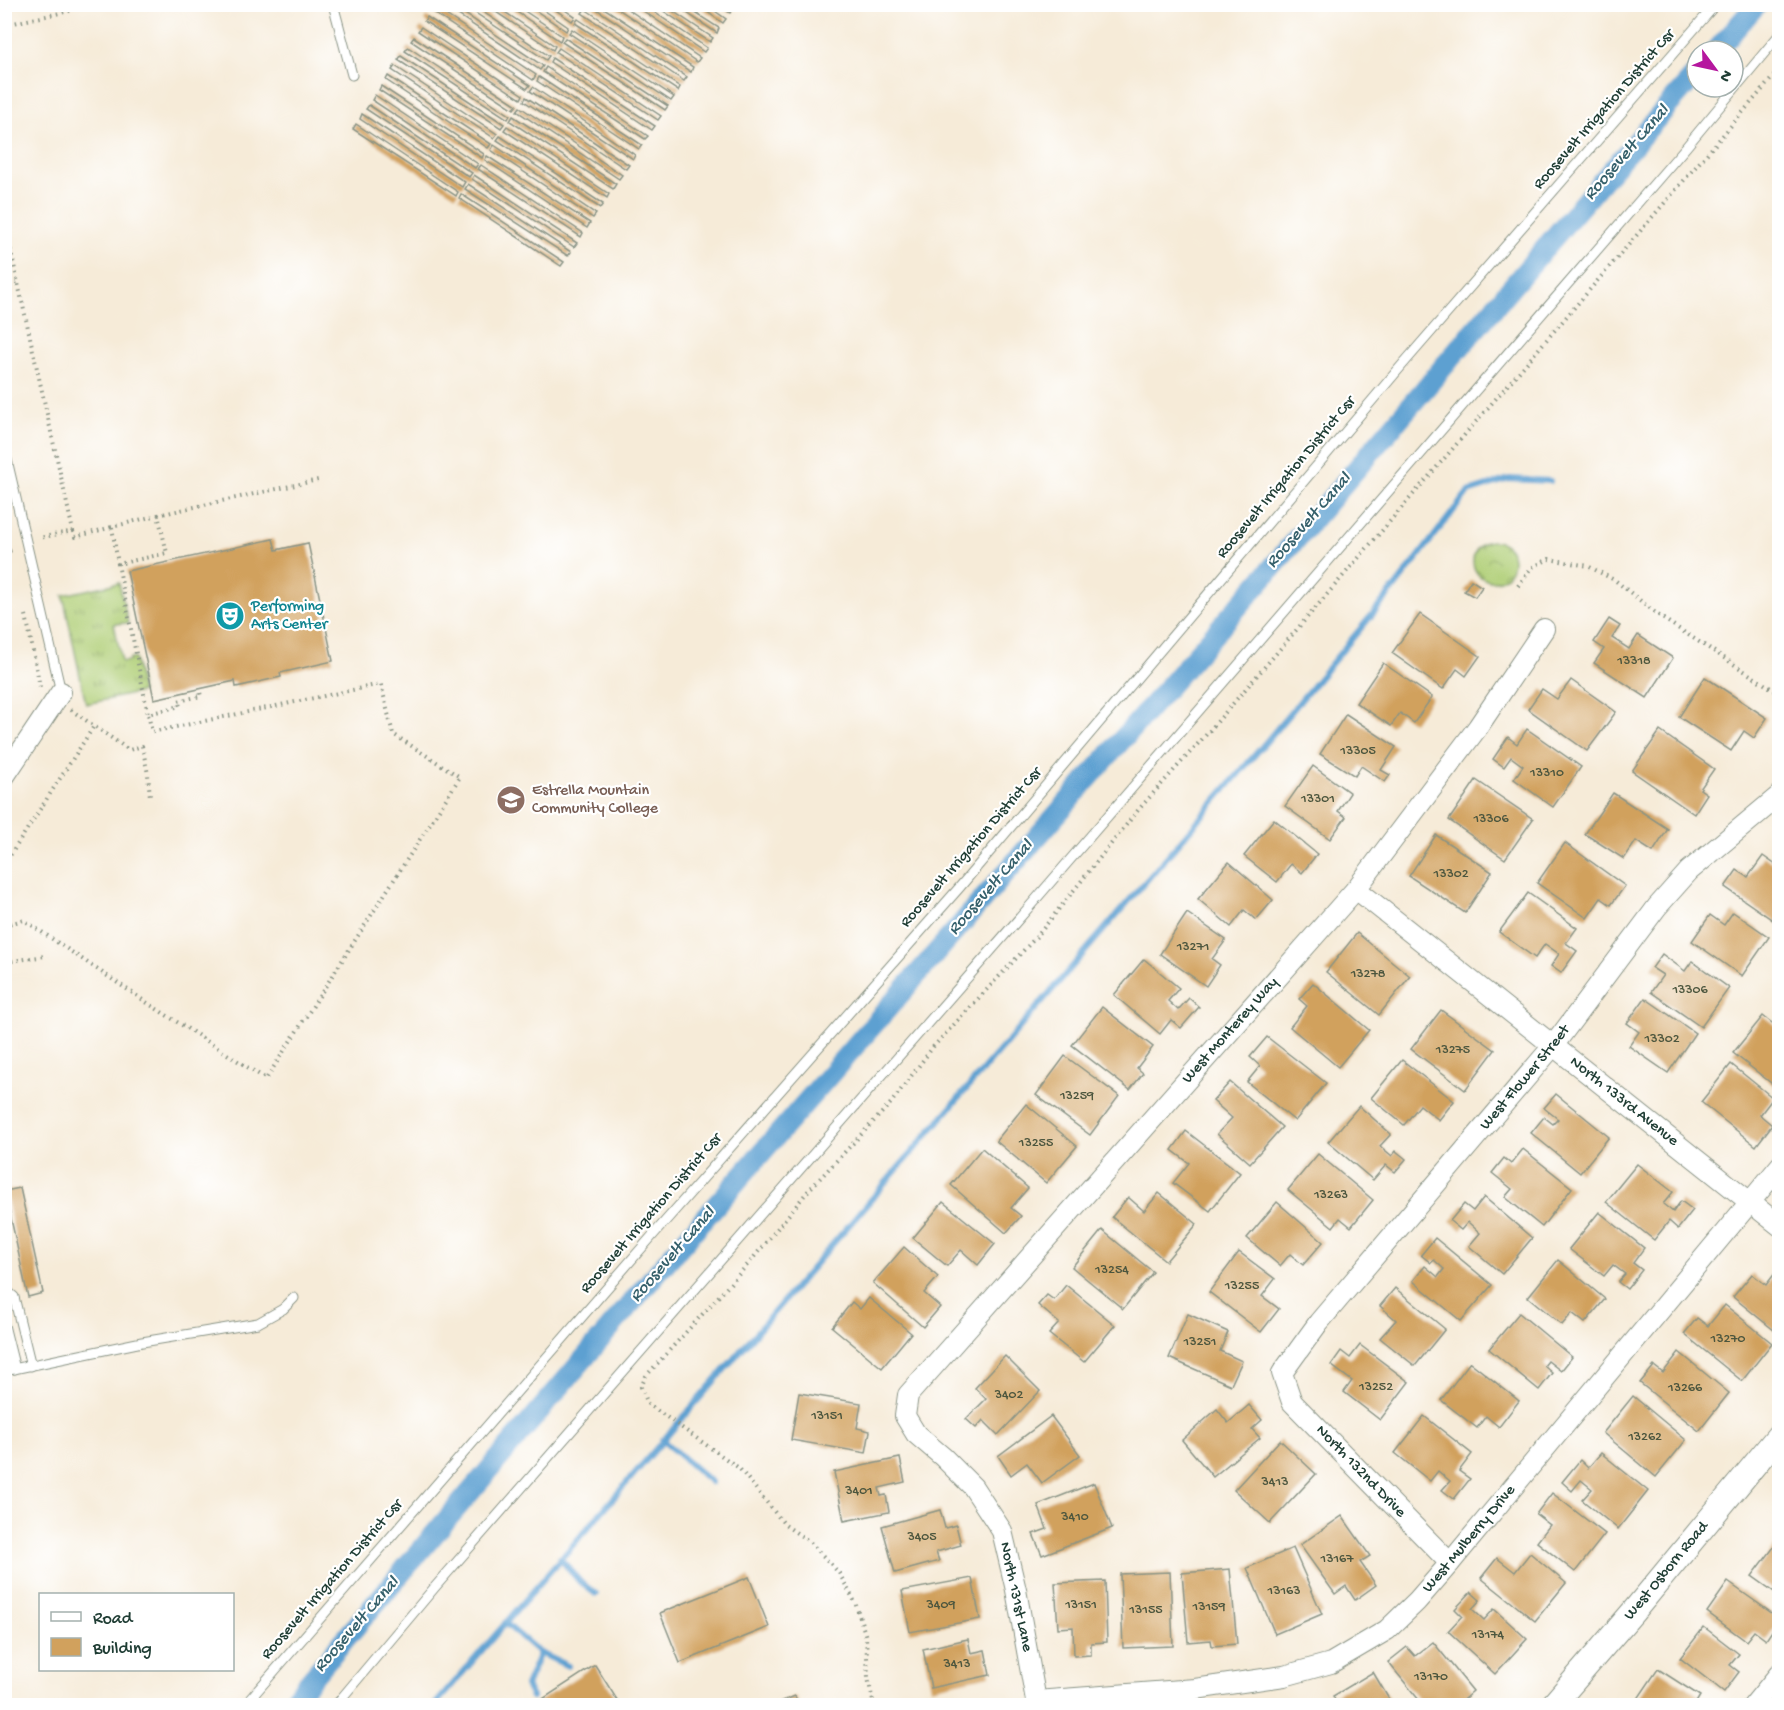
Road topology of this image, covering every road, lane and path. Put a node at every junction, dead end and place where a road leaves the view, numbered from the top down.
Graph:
1 (333, 4) edge
2 (1716, 4) edge
3 (74, 10) dead end
4 (4, 25) edge
5 (1779, 34) edge
6 (1779, 69) edge
7 (352, 75) dead end
8 (4, 220) edge
9 (18, 282) junction
10 (4, 285) edge
11 (4, 447) edge
12 (318, 480) dead end
13 (158, 515) junction
14 (112, 527) junction
15 (73, 531) junction
16 (26, 541) junction
17 (4, 552) edge
18 (118, 564) junction
19 (1518, 586) dead end
20 (24, 606) dead end
21 (1544, 629) dead end
22 (199, 689) dead end
23 (1779, 694) edge
24 (58, 696) junction
25 (148, 714) junction
26 (94, 726) junction
27 (4, 777) edge
28 (1779, 795) edge
29 (150, 797) dead end
30 (4, 865) edge
31 (1356, 889) junction
32 (4, 925) edge
33 (45, 956) dead end
34 (4, 957) edge
35 (1553, 1046) junction
36 (1779, 1166) edge
37 (1749, 1202) junction
38 (1779, 1226) edge
39 (4, 1279) edge
40 (6, 1292) edge
41 (294, 1298) dead end
42 (4, 1324) edge
43 (31, 1366) junction
44 (15, 1369) junction
45 (4, 1371) edge
46 (1282, 1373) joint
47 (905, 1416) joint
48 (1779, 1434) edge
49 (1450, 1563) junction
50 (1779, 1673) edge
51 (1036, 1703) edge
52 (244, 1706) edge
53 (335, 1706) edge
54 (874, 1706) edge
55 (1552, 1706) edge
56 (1752, 1706) edge

1 - 7 lane
2 - 52 lane, Roosevelt Irrigation District Csr
3 - 4 path
5 - 53 lane
6 - 54 path
8 - 9 path
9 - 10 path
9 - 15 path
11 - 16 lane
12 - 13 path
13 - 14 path
13 - 18 path
14 - 15 path
14 - 18 path
15 - 16 path
16 - 17 path
16 - 24 lane
18 - 25 path
19 - 23 path
20 - 24 path
21 - 31 street, West Monterey Way
22 - 25 path
24 - 26 path
24 - 27 street
25 - 32 path
26 - 29 path
26 - 30 path
28 - 35 street, West Flower Street
31 - 35 street, North 133rd Avenue
31 - 47 street, West Monterey Way
33 - 34 path
35 - 37 street, North 133rd Avenue
35 - 46 street, West Flower Street
36 - 37 street, West Mulberry Drive
37 - 38 street, North 133rd Avenue
37 - 49 street, West Mulberry Drive
39 - 40 lane
40 - 43 lane
41 - 43 lane
42 - 44 lane
43 - 44 lane
44 - 45 lane
46 - 49 street, North 132nd Drive
47 - 51 street, North 131st Lane
48 - 55 street, West Osborn Road
49 - 51 street, West Mulberry Drive
50 - 56 street

